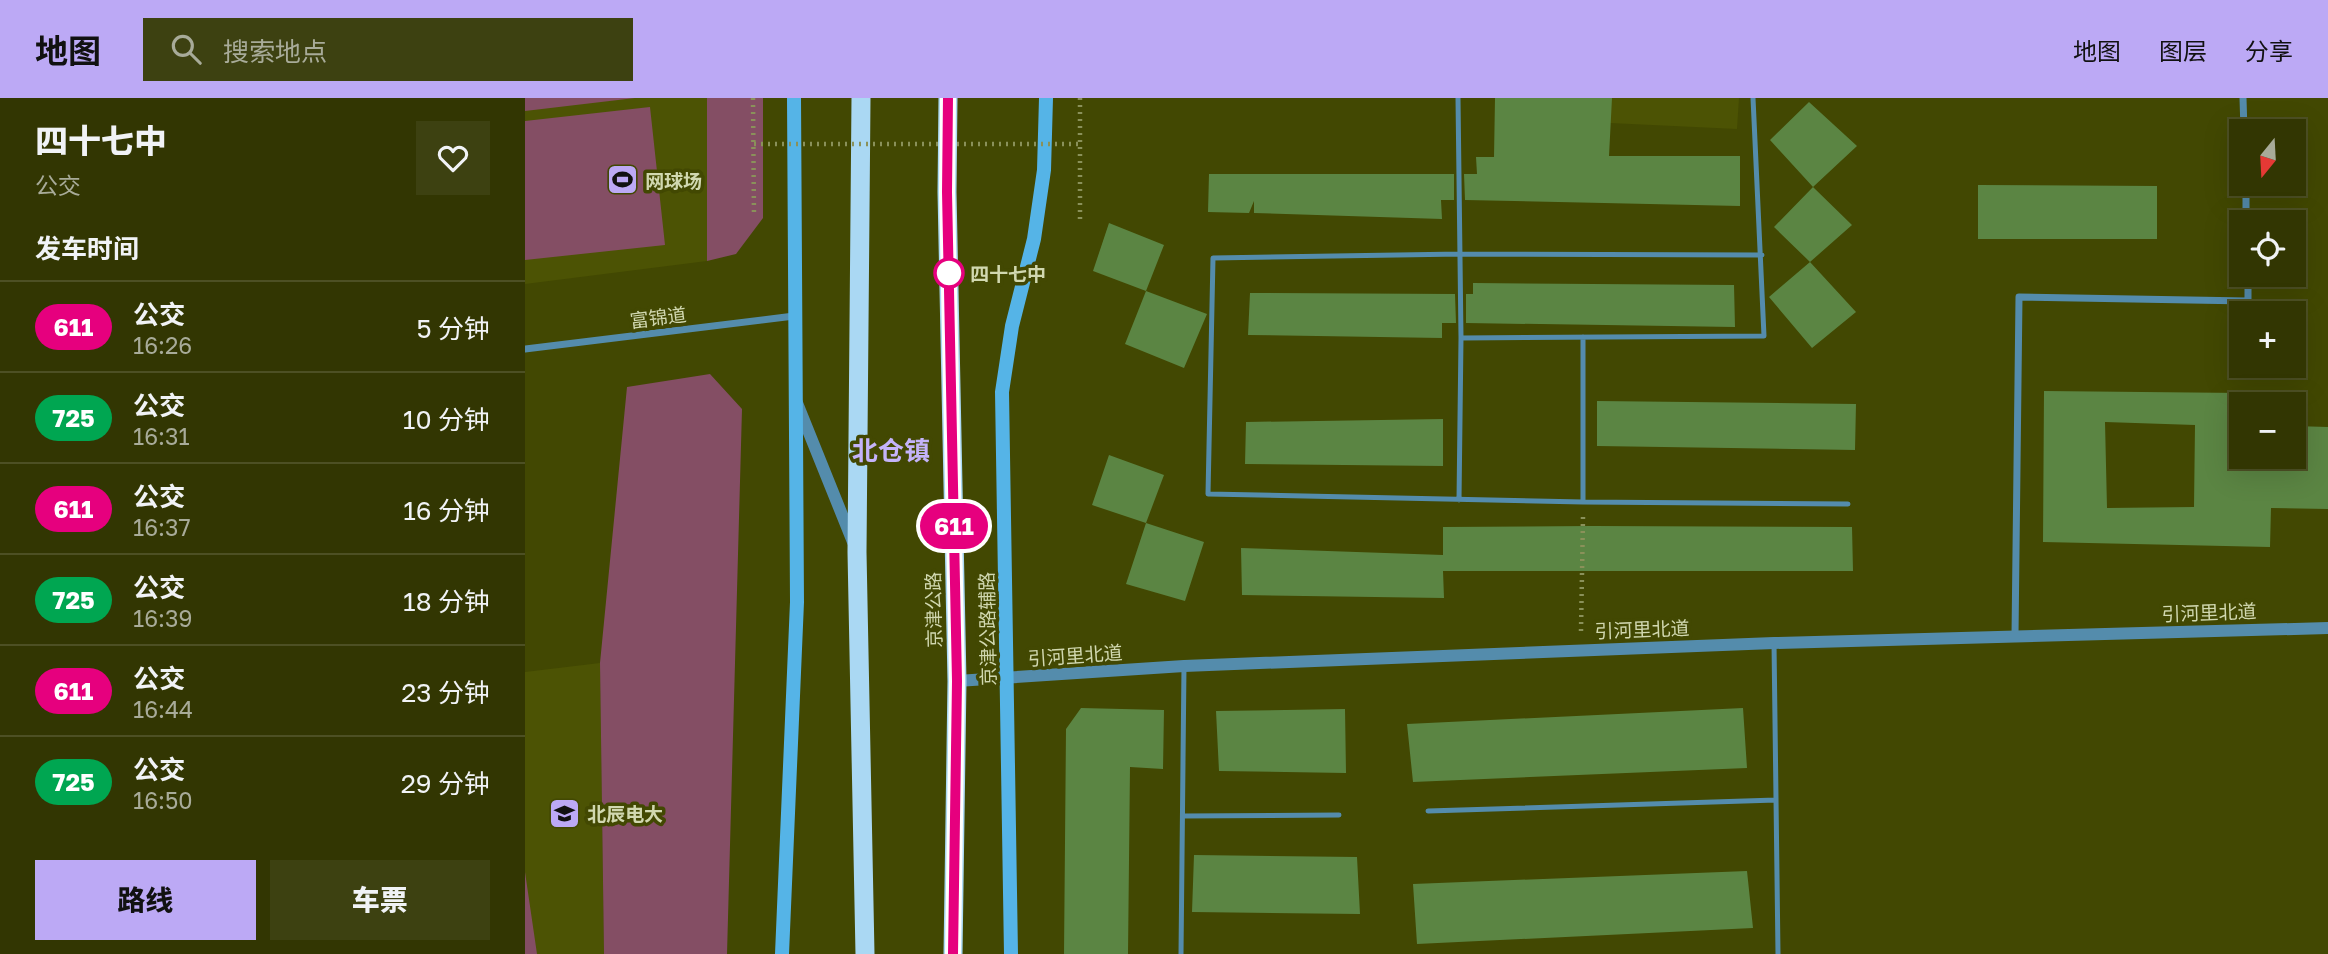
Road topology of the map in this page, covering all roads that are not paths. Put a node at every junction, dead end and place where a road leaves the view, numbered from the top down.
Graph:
1 (794, 98) edge
2 (861, 98) edge
3 (948, 98) edge
4 (1046, 98) edge
5 (1458, 98) edge
6 (1753, 98) edge
7 (2243, 98) edge
8 (2244, 119) edge
9 (1461, 254) junction
10 (1762, 255) junction
11 (2248, 287) edge
12 (794, 316) junction
13 (1583, 337) junction
14 (1461, 338) junction
15 (525, 349) edge
16 (796, 401) junction
17 (1459, 500) junction
18 (1583, 502) junction
19 (1848, 504) dead end
20 (857, 552) junction
21 (2328, 628) edge
22 (2015, 636) junction
23 (1774, 643) junction
24 (1184, 666) junction
25 (1008, 679) junction
26 (957, 681) junction
27 (1776, 800) junction
28 (1428, 811) dead end
29 (1339, 815) dead end
30 (1183, 816) junction
31 (782, 954) edge
32 (866, 954) edge
33 (953, 954) edge
34 (1011, 954) edge
35 (1181, 954) edge
36 (1778, 954) edge

1 - 12 main road
2 - 20 highway
3 - 26 highway, 京津公路
4 - 25 main road, 京津公路辅路
5 - 9 lane
6 - 10 lane
7 - 8 street
9 - 10 lane
9 - 14 lane
9 - 17 lane
10 - 13 lane
11 - 22 street
12 - 15 street, 富锦道
12 - 16 main road
13 - 14 lane
13 - 18 lane
14 - 17 lane
16 - 20 street
16 - 31 main road
17 - 18 lane
18 - 19 lane
20 - 32 highway
21 - 22 street, 引河里北道
22 - 23 street, 引河里北道
23 - 24 street, 引河里北道
23 - 27 lane
24 - 25 street, 引河里北道
24 - 30 lane
25 - 26 street, 引河里北道
25 - 34 main road, 京津公路辅路
26 - 33 highway, 京津公路
27 - 28 lane
27 - 36 lane
29 - 30 lane
30 - 35 lane

